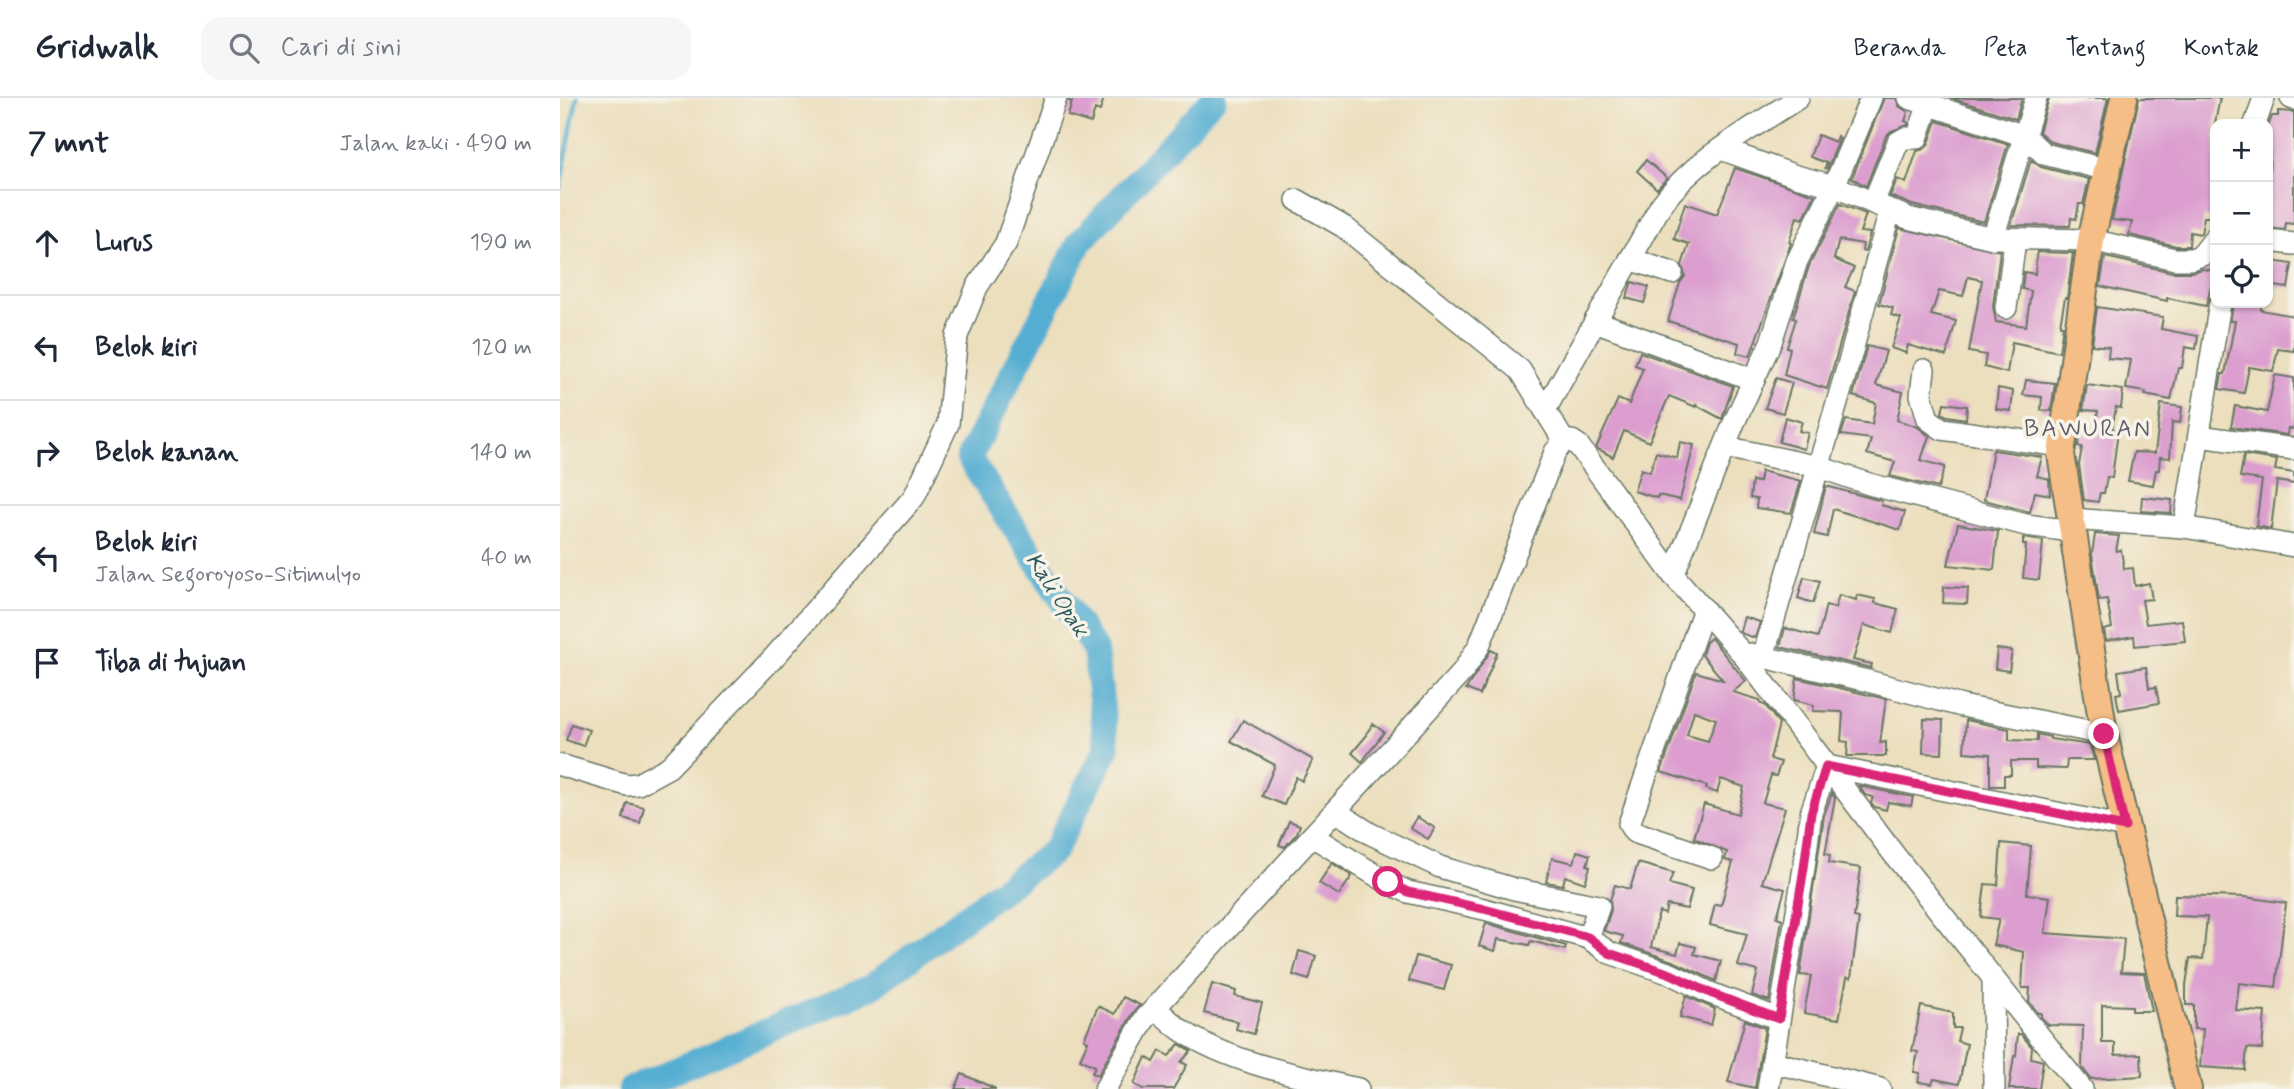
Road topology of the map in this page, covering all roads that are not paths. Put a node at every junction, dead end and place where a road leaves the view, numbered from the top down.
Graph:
1 (1056, 98) edge
2 (1798, 98) edge
3 (1871, 98) edge
4 (2036, 98) edge
5 (2124, 98) edge
6 (2264, 98) edge
7 (1923, 100) edge
8 (2257, 119) edge
9 (2025, 136) junction
10 (1721, 149) junction
11 (2108, 170) junction
12 (1834, 187) junction
13 (1297, 200) dead end
14 (1882, 207) junction
15 (1993, 238) junction
16 (2015, 240) junction
17 (2091, 240) junction
18 (2273, 242) edge
19 (2294, 244) edge
20 (2210, 245) edge
21 (1630, 259) junction
22 (1672, 273) dead end
23 (2006, 308) dead end
24 (2219, 308) edge
25 (1595, 321) junction
26 (1924, 370) dead end
27 (1754, 380) junction
28 (1545, 410) junction
29 (2199, 436) junction
30 (1564, 441) junction
31 (2061, 446) junction
32 (1725, 447) junction
33 (2294, 449) edge
34 (1819, 467) junction
35 (2071, 525) junction
36 (2184, 527) junction
37 (2294, 546) edge
38 (1673, 575) junction
39 (1704, 609) junction
40 (1741, 652) junction
41 (1763, 657) junction
42 (2104, 734) junction
43 (560, 765) edge
44 (1826, 766) junction
45 (1335, 811) junction
46 (2125, 827) junction
47 (1312, 836) junction
48 (1712, 858) dead end
49 (1588, 937) junction
50 (1993, 980) junction
51 (1155, 1009) junction
52 (1779, 1019) junction
53 (1772, 1062) junction
54 (1105, 1089) edge
55 (1358, 1089) edge
56 (1768, 1089) edge
57 (1880, 1089) edge
58 (1994, 1089) edge
59 (2082, 1089) edge
60 (2188, 1089) edge

1 - 43 street
2 - 10 street
3 - 12 street
4 - 9 street
5 - 11 main road
6 - 8 street
7 - 9 street
7 - 14 street
9 - 11 street
9 - 15 street
10 - 12 street
10 - 21 street
11 - 17 main road
12 - 14 street
12 - 27 street
13 - 28 street
14 - 15 street
14 - 34 street
15 - 16 street
16 - 17 street
16 - 23 street
17 - 20 street
17 - 31 main road
18 - 19 street
21 - 22 street
21 - 25 street
24 - 29 street
25 - 27 street
25 - 28 street
26 - 31 street
27 - 32 street
28 - 30 street
29 - 33 street
29 - 36 street
30 - 38 street
30 - 45 street
31 - 35 main road
32 - 34 street
32 - 38 street
34 - 35 street
34 - 41 street
35 - 36 street
35 - 42 main road
36 - 37 street
38 - 39 street
39 - 40 street
39 - 48 street
40 - 41 street
40 - 44 street
41 - 42 street
42 - 46 main road
44 - 46 street
44 - 50 street
44 - 52 street
45 - 47 street
45 - 49 street
46 - 60 main road
47 - 49 street
47 - 51 street
49 - 52 street
50 - 58 street
50 - 59 street
51 - 54 street
51 - 55 street
52 - 53 street
53 - 56 street
53 - 57 street

